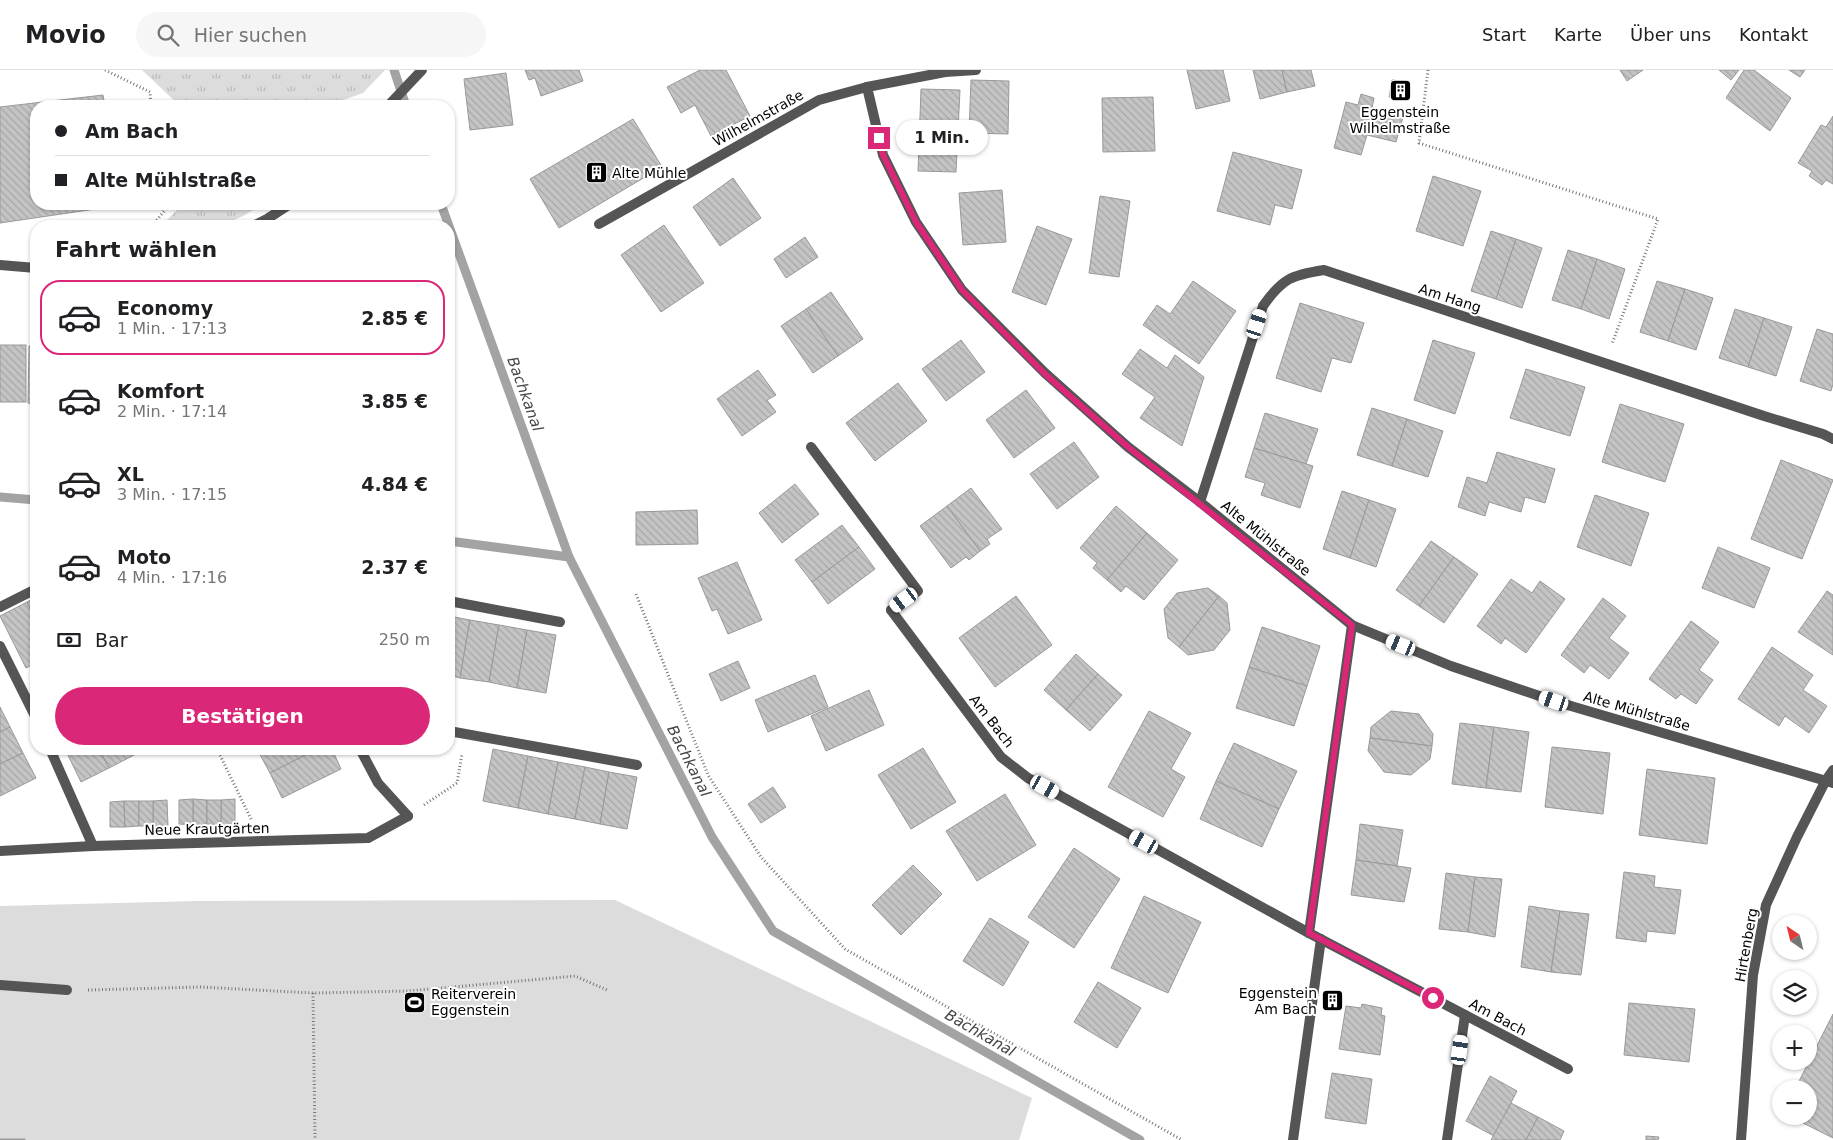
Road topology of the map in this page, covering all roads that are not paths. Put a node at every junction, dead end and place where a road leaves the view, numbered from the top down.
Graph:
1 (976, 70) edge
2 (421, 71) edge
3 (945, 71) edge
4 (867, 87) junction
5 (394, 100) edge
6 (280, 210) edge
7 (263, 220) edge
8 (599, 224) dead end
9 (0, 266) edge
10 (30, 268) edge
11 (1833, 439) edge
12 (812, 447) dead end
13 (1200, 502) junction
14 (30, 592) edge
15 (455, 602) edge
16 (0, 607) edge
17 (560, 622) dead end
18 (1352, 625) junction
19 (0, 646) edge
20 (30, 706) edge
21 (455, 732) edge
22 (53, 755) edge
23 (363, 755) edge
24 (637, 765) dead end
25 (1833, 770) edge
26 (1829, 781) edge
27 (93, 846) junction
28 (0, 851) edge
29 (1309, 933) junction
30 (1321, 939) junction
31 (0, 985) edge
32 (67, 990) road end
33 (1466, 1015) junction
34 (1568, 1069) dead end
35 (1293, 1140) edge
36 (1447, 1140) edge
37 (1741, 1140) edge

1 - 3 street, Wilhelmstraße
2 - 5 street
3 - 4 street, Wilhelmstraße
4 - 8 street, Wilhelmstraße
4 - 13 street, Alte Mühlstraße
6 - 7 street
9 - 10 street
11 - 13 street, Am Hang
12 - 29 street, Am Bach
13 - 18 street, Alte Mühlstraße
14 - 16 street
15 - 17 street
18 - 26 street, Alte Mühlstraße
18 - 29 street
19 - 20 street
21 - 24 street
22 - 27 street
23 - 27 street, Neue Krautgärten
25 - 26 street, Hirtenberg
26 - 37 street, Hirtenberg
27 - 28 street, Neue Krautgärten
29 - 30 street, Am Bach
30 - 33 street, Am Bach
30 - 35 street
31 - 32 street
33 - 34 street, Am Bach
33 - 36 street

